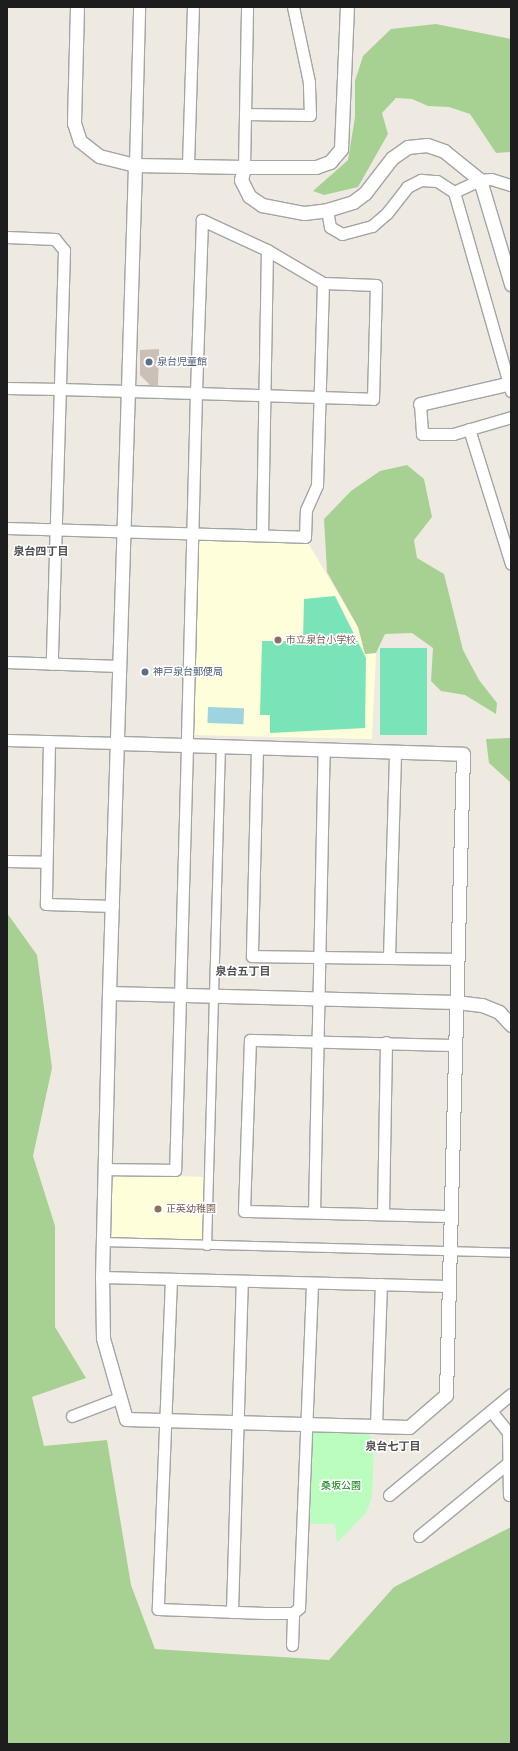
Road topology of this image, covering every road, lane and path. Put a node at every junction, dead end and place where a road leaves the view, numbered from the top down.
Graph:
1 (77, 7) edge
2 (138, 7) edge
3 (193, 7) edge
4 (247, 7) edge
5 (293, 7) edge
6 (347, 7) edge
7 (245, 114) junction
8 (135, 165) junction
9 (188, 165) junction
10 (244, 168) junction
11 (480, 180) junction
12 (511, 185) edge
13 (454, 192) junction
14 (327, 210) junction
15 (7, 237) edge
16 (267, 250) junction
17 (508, 263) edge
18 (324, 283) junction
19 (511, 284) edge
20 (510, 386) edge
21 (7, 388) edge
22 (60, 389) junction
23 (128, 392) junction
24 (196, 393) junction
25 (266, 395) junction
26 (319, 397) junction
27 (420, 404) joint
28 (511, 417) edge
29 (469, 429) junction
30 (7, 528) edge
31 (56, 529) junction
32 (124, 531) junction
33 (193, 534) junction
34 (262, 535) junction
35 (511, 564) edge
36 (7, 662) edge
37 (52, 664) junction
38 (119, 666) junction
39 (7, 740) edge
40 (49, 741) junction
41 (118, 743) junction
42 (188, 746) junction
43 (221, 747) junction
44 (257, 748) junction
45 (324, 750) junction
46 (395, 752) junction
47 (7, 861) edge
48 (46, 862) junction
49 (113, 906) junction
50 (320, 956) junction
51 (389, 957) junction
52 (457, 959) junction
53 (109, 993) junction
54 (179, 995) junction
55 (214, 996) junction
56 (319, 999) junction
57 (456, 1002) junction
58 (511, 1025) edge
59 (318, 1041) junction
60 (386, 1042) junction
61 (456, 1045) junction
62 (105, 1169) junction
63 (314, 1212) junction
64 (383, 1214) junction
65 (450, 1216) junction
66 (103, 1242) junction
67 (207, 1246) junction
68 (449, 1252) junction
69 (511, 1253) edge
70 (102, 1277) junction
71 (171, 1279) junction
72 (242, 1281) junction
73 (312, 1283) junction
74 (380, 1284) junction
75 (448, 1286) junction
76 (511, 1394) edge
77 (119, 1398) junction
78 (491, 1411) junction
79 (72, 1416) dead end
80 (167, 1420) junction
81 (239, 1422) junction
82 (307, 1424) junction
83 (376, 1426) junction
84 (508, 1463) junction
85 (389, 1495) dead end
86 (509, 1495) dead end
87 (419, 1536) dead end
88 (232, 1612) junction
89 (293, 1613) junction
90 (292, 1645) dead end

1 - 8 street
2 - 8 street
3 - 9 street
4 - 7 street
5 - 7 street
6 - 10 street
7 - 10 street
8 - 9 street
8 - 23 street
9 - 10 street
10 - 14 street
11 - 12 street
11 - 13 street
11 - 14 street
11 - 17 street
13 - 14 street
13 - 20 street
15 - 22 street
16 - 18 street
16 - 24 street
16 - 25 street
17 - 19 street
18 - 26 street
18 - 26 street
20 - 27 street
21 - 22 street
22 - 23 street
22 - 31 street
23 - 24 street
23 - 32 street
24 - 25 street
24 - 33 street
25 - 26 street
25 - 34 street
26 - 34 street
27 - 29 street
28 - 29 street
29 - 35 street
30 - 31 street
31 - 32 street
31 - 37 street
32 - 33 street
32 - 38 street
33 - 34 street
33 - 42 street
36 - 37 street
37 - 38 street
38 - 41 street
39 - 40 street
40 - 41 street
40 - 48 street
41 - 42 street
41 - 49 street
42 - 43 street
42 - 54 street
43 - 44 street
43 - 55 street
44 - 45 street
44 - 50 street
45 - 46 street
45 - 50 street
46 - 51 street
46 - 52 street
47 - 48 street
48 - 49 street
49 - 53 street
50 - 51 street
50 - 56 street
51 - 52 street
52 - 57 street
53 - 54 street
53 - 62 street
54 - 55 street
54 - 62 street
55 - 56 street
55 - 67 street
56 - 57 street
56 - 59 street
57 - 58 street
57 - 61 street
59 - 60 street
59 - 63 street
59 - 63 street
60 - 61 street
60 - 64 street
61 - 65 street
62 - 66 street
63 - 64 street
64 - 65 street
65 - 68 street
66 - 67 street
66 - 70 street
67 - 68 street
68 - 69 street
68 - 75 street
70 - 71 street
70 - 77 street
71 - 72 street
71 - 80 street
72 - 73 street
72 - 81 street
73 - 74 street
73 - 82 street
74 - 75 street
74 - 83 street
75 - 83 street
76 - 78 street
77 - 79 street
77 - 80 street
78 - 84 street
78 - 85 street
80 - 81 street
80 - 88 street
81 - 82 street
81 - 88 street
82 - 83 street
82 - 89 street
84 - 86 street
84 - 87 street
88 - 89 street
89 - 90 street

